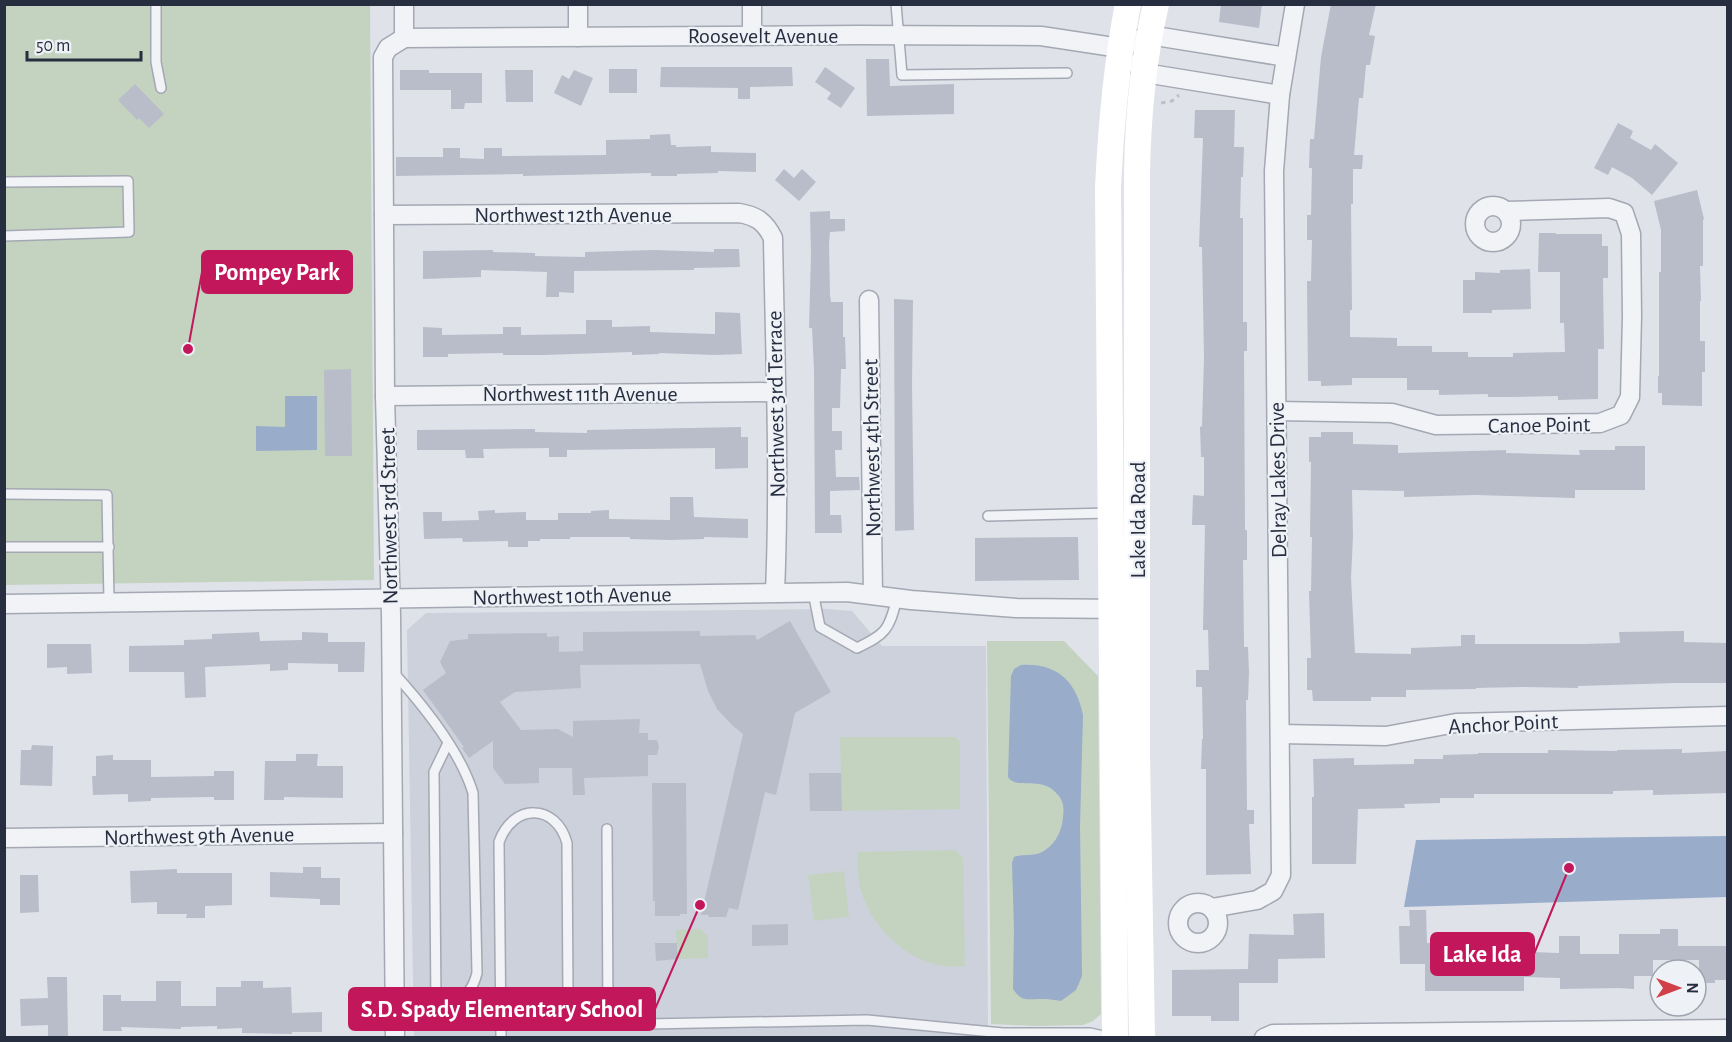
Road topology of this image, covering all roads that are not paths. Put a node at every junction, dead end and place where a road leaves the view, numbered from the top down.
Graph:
1 (156, 4) edge
2 (404, 4) edge
3 (578, 4) edge
4 (752, 4) edge
5 (896, 4) edge
6 (1128, 4) edge
7 (1155, 4) edge
8 (1295, 4) edge
9 (898, 35) junction
10 (1149, 35) junction
11 (578, 36) junction
12 (752, 36) junction
13 (404, 38) junction
14 (1120, 48) junction
15 (1286, 57) junction
16 (1144, 72) junction
17 (1067, 73) dead end
18 (161, 88) dead end
19 (1280, 94) junction
20 (4, 182) edge
21 (1506, 211) dead end
22 (384, 215) junction
23 (761, 220) joint
24 (4, 236) edge
25 (869, 300) dead end
26 (776, 392) junction
27 (386, 396) junction
28 (1277, 411) junction
29 (4, 494) edge
30 (1111, 513) junction
31 (988, 516) dead end
32 (4, 547) edge
33 (109, 547) junction
34 (775, 592) junction
35 (813, 592) junction
36 (873, 595) junction
37 (391, 598) junction
38 (897, 598) junction
39 (109, 602) junction
40 (4, 604) edge
41 (1112, 609) junction
42 (1138, 609) junction
43 (391, 671) junction
44 (1728, 716) edge
45 (1280, 734) junction
46 (448, 743) junction
47 (607, 829) dead end
48 (393, 833) junction
49 (4, 838) edge
50 (1212, 908) dead end
51 (436, 1006) junction
52 (394, 1007) junction
53 (608, 1022) junction
54 (1728, 1029) edge
55 (1601, 1034) edge
56 (1420, 1035) edge
57 (395, 1038) edge
58 (501, 1038) edge
59 (1114, 1038) edge
60 (1142, 1038) edge
61 (1264, 1038) edge

1 - 18 lane
2 - 13 street
3 - 11 street
4 - 12 street
5 - 9 lane
6 - 14 street, Lake Ida Road
7 - 10 street, Lake Ida Road
8 - 15 street, Delray Lakes Drive
9 - 12 street, Roosevelt Avenue
9 - 14 street, Roosevelt Avenue
9 - 17 lane
10 - 14 street
10 - 15 street
10 - 16 street, Lake Ida Road
11 - 12 street, Roosevelt Avenue
11 - 13 street, Roosevelt Avenue
13 - 22 street, Northwest 3rd Street
14 - 16 street
14 - 30 street, Lake Ida Road
15 - 19 street, Delray Lakes Drive
16 - 19 street
16 - 42 street, Lake Ida Road
19 - 28 street, Delray Lakes Drive
20 - 24 lane
21 - 28 street, Canoe Point
22 - 23 street, Northwest 12th Avenue
22 - 27 street, Northwest 3rd Street
23 - 26 street, Northwest 3rd Terrace
25 - 36 street, Northwest 4th Street
26 - 27 street, Northwest 11th Avenue
26 - 34 street, Northwest 3rd Terrace
27 - 37 street, Northwest 3rd Street
28 - 45 street, Delray Lakes Drive
29 - 33 lane
30 - 31 lane
30 - 41 street, Lake Ida Road
32 - 33 lane
33 - 39 lane
34 - 35 street, Northwest 10th Avenue
34 - 37 street, Northwest 10th Avenue
35 - 36 street, Northwest 10th Avenue
35 - 38 lane
36 - 38 street, Northwest 10th Avenue
37 - 39 street, Northwest 10th Avenue
37 - 43 street, Northwest 3rd Street
38 - 41 street, Northwest 10th Avenue
39 - 40 street, Northwest 10th Avenue
41 - 42 street, Northwest 10th Avenue
41 - 59 street, Lake Ida Road
42 - 60 street, Lake Ida Road
43 - 46 lane
43 - 48 street, Northwest 3rd Street
44 - 45 street, Anchor Point
45 - 50 street, Delray Lakes Drive
46 - 51 lane
46 - 51 lane
47 - 53 lane
48 - 49 street, Northwest 9th Avenue
48 - 52 street, Northwest 3rd Street
51 - 52 lane
52 - 57 street, Northwest 3rd Street
53 - 58 lane
53 - 59 lane
54 - 55 street
55 - 56 street
56 - 61 street

